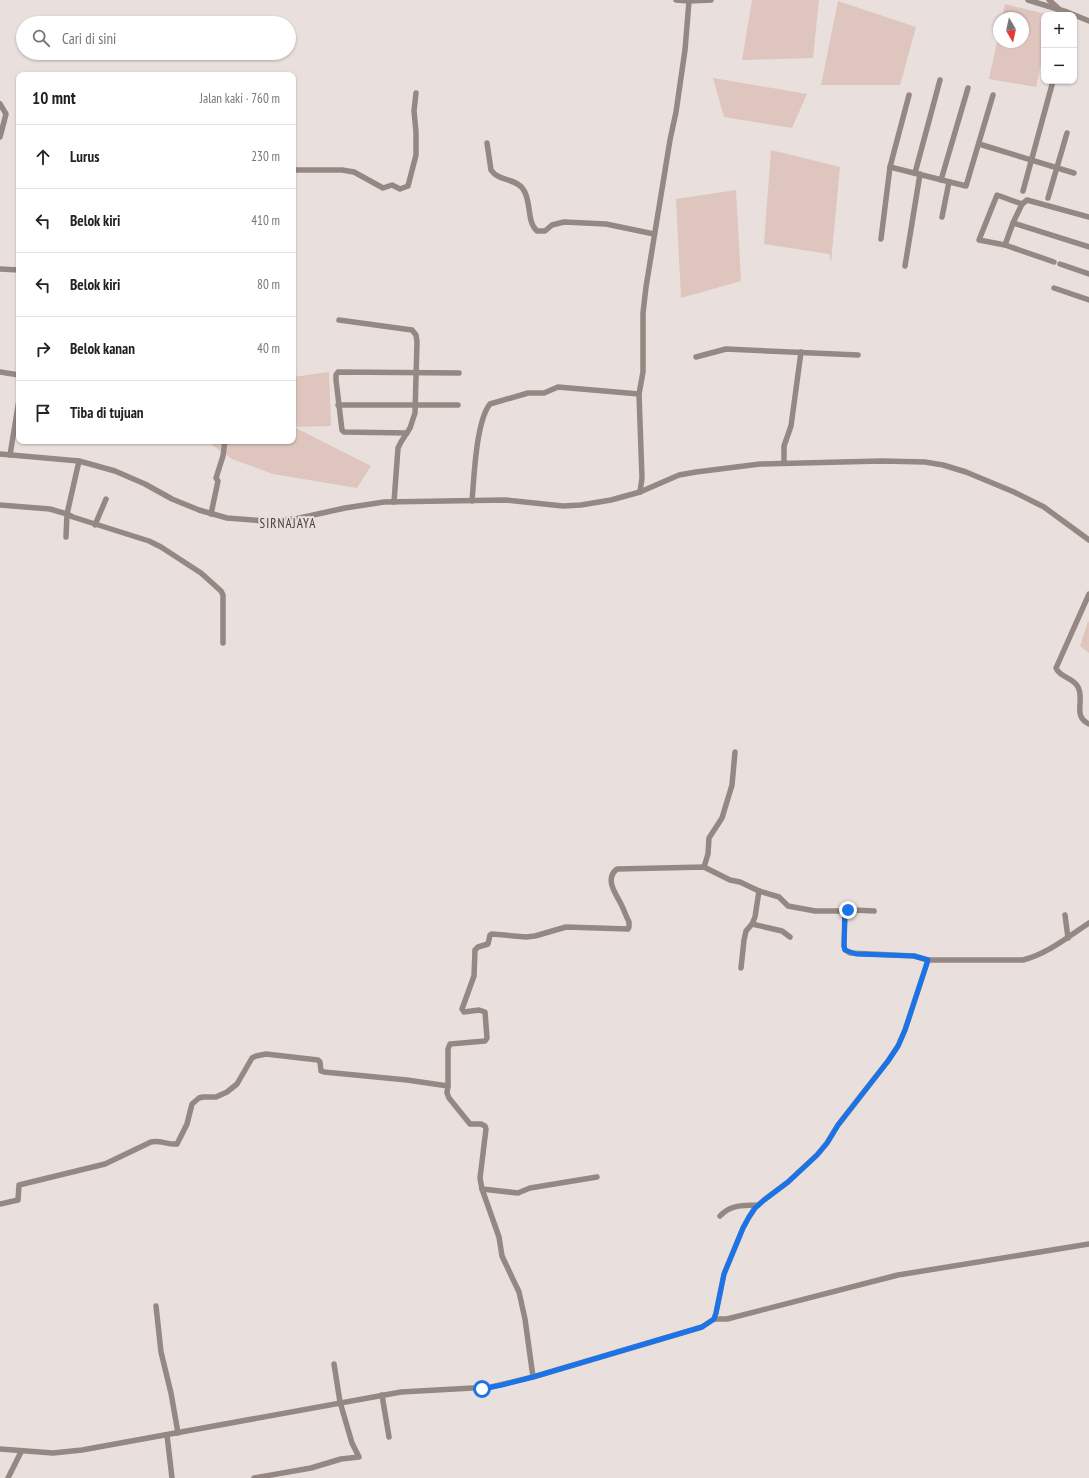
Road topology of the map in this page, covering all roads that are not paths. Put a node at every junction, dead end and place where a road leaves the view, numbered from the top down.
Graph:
1 (676, 0) edge
2 (712, 0) edge
3 (1028, 0) edge
4 (1049, 0) edge
5 (689, 1) junction
6 (1060, 10) junction
7 (1066, 12) edge
8 (1077, 16) edge
9 (1089, 21) edge
10 (940, 80) dead end
11 (1052, 84) edge
12 (968, 88) dead end
13 (416, 93) dead end
14 (909, 95) dead end
15 (993, 95) dead end
16 (0, 104) edge
17 (1068, 133) dead end
18 (0, 137) edge
19 (487, 143) dead end
20 (979, 144) junction
21 (1031, 159) junction
22 (890, 166) junction
23 (1057, 167) junction
24 (296, 170) edge
25 (1074, 173) dead end
26 (918, 174) junction
27 (941, 180) junction
28 (949, 182) junction
29 (1022, 190) dead end
30 (1048, 198) dead end
31 (1022, 204) junction
32 (942, 217) dead end
33 (1089, 217) edge
34 (1013, 223) junction
35 (654, 234) junction
36 (881, 239) dead end
37 (1005, 245) junction
38 (1089, 247) edge
39 (1054, 262) dead end
40 (1060, 264) dead end
41 (905, 266) dead end
42 (0, 269) edge
43 (16, 270) edge
44 (1089, 274) edge
45 (1054, 288) dead end
46 (1089, 300) edge
47 (339, 320) dead end
48 (801, 352) junction
49 (858, 355) dead end
50 (696, 357) dead end
51 (0, 372) edge
52 (416, 373) junction
53 (459, 373) dead end
54 (16, 375) edge
55 (639, 394) junction
56 (338, 405) junction
57 (458, 405) dead end
58 (415, 406) junction
59 (16, 418) edge
60 (407, 433) junction
61 (224, 444) edge
62 (0, 454) edge
63 (10, 454) junction
64 (79, 461) junction
65 (784, 462) junction
66 (640, 492) junction
67 (106, 498) dead end
68 (472, 501) junction
69 (394, 502) junction
70 (0, 505) edge
71 (67, 514) junction
72 (211, 514) junction
73 (95, 524) junction
74 (66, 537) dead end
75 (1088, 541) edge
76 (1089, 594) edge
77 (223, 643) dead end
78 (1089, 724) edge
79 (734, 752) dead end
80 (704, 867) junction
81 (759, 891) junction
82 (845, 911) junction
83 (874, 911) dead end
84 (1065, 915) dead end
85 (752, 924) junction
86 (1089, 924) edge
87 (790, 937) dead end
88 (1068, 938) junction
89 (928, 960) junction
90 (741, 968) dead end
91 (448, 1086) junction
92 (597, 1177) dead end
93 (482, 1189) junction
94 (0, 1204) edge
95 (759, 1205) junction
96 (720, 1216) dead end
97 (1089, 1244) edge
98 (156, 1306) dead end
99 (714, 1319) junction
100 (334, 1364) dead end
101 (533, 1377) junction
102 (382, 1395) junction
103 (340, 1402) junction
104 (178, 1433) junction
105 (167, 1435) junction
106 (389, 1437) dead end
107 (0, 1449) edge
108 (21, 1452) junction
109 (8, 1478) edge
110 (172, 1478) edge
111 (254, 1478) edge

1 - 5 street
2 - 5 street
3 - 6 street
4 - 6 street
5 - 35 street
6 - 7 street
8 - 9 street
10 - 26 street
11 - 21 street
12 - 27 street
13 - 24 street
14 - 22 street
15 - 20 street
16 - 18 street
17 - 23 street
19 - 35 street
20 - 21 street
20 - 28 street
21 - 23 street
21 - 29 street
22 - 26 street
22 - 36 street
23 - 25 street
23 - 30 street
26 - 27 street
26 - 41 street
27 - 28 street
28 - 32 street
31 - 33 street
31 - 34 street
31 - 37 street
34 - 37 street
34 - 38 street
35 - 55 street
37 - 39 street
40 - 44 street
42 - 43 street
45 - 46 street
47 - 52 street
48 - 49 street
48 - 50 street
48 - 65 street
51 - 54 street
52 - 53 street
52 - 56 street
52 - 58 street
55 - 66 street
55 - 68 street
56 - 58 street
56 - 60 street
57 - 58 street
58 - 60 street
59 - 63 street
60 - 69 street
61 - 72 street
62 - 63 street
63 - 64 street
64 - 71 street
64 - 72 street
65 - 66 street
65 - 75 street
66 - 68 street
67 - 73 street
68 - 69 street
69 - 72 street
70 - 71 street
71 - 73 street
71 - 74 street
73 - 77 street
76 - 78 street
79 - 80 street
80 - 81 street
80 - 91 street
81 - 82 street
81 - 85 street
82 - 83 street
82 - 89 street
84 - 88 street
85 - 87 street
85 - 90 street
86 - 88 street
88 - 89 street
89 - 95 street
91 - 93 street
91 - 94 street
92 - 93 street
93 - 101 street
95 - 96 street
95 - 99 street
97 - 99 street
98 - 104 street
99 - 101 street
100 - 103 street
101 - 102 street
102 - 103 street
102 - 106 street
103 - 104 street
103 - 111 street
104 - 105 street
105 - 108 street
105 - 110 street
107 - 108 street
108 - 109 street

